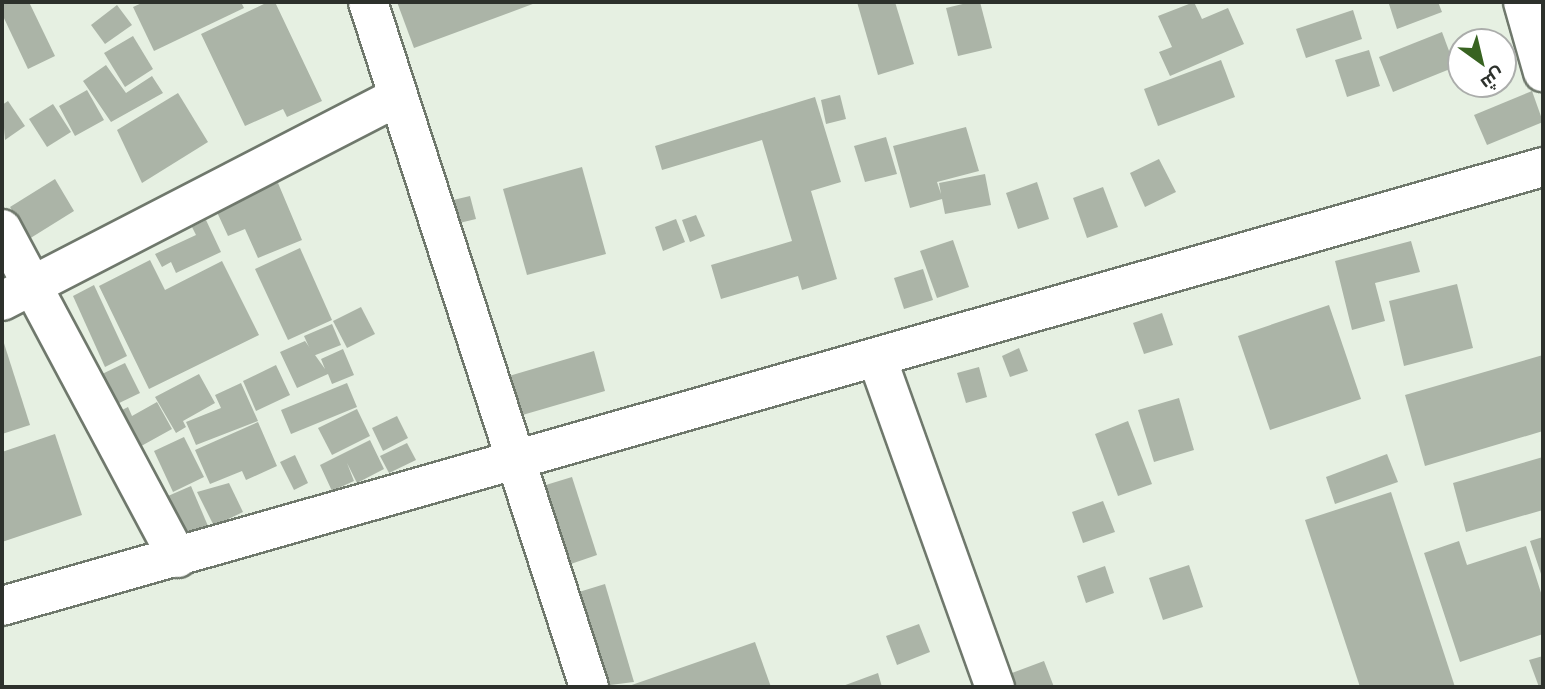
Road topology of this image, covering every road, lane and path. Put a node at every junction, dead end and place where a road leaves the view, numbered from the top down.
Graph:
1 (368, 2) edge
2 (1523, 2) edge
3 (1543, 72) edge
4 (396, 97) junction
5 (1543, 167) edge
6 (2, 229) edge
7 (19, 295) edge
8 (877, 358) junction
9 (516, 461) junction
10 (178, 558) junction
11 (2, 606) edge
12 (589, 687) edge
13 (995, 687) edge

1 - 4 street
2 - 3 street
4 - 7 street
4 - 9 street
5 - 8 street
6 - 7 street
7 - 10 street
8 - 9 street
8 - 13 street
9 - 10 street
9 - 12 street
10 - 11 street

